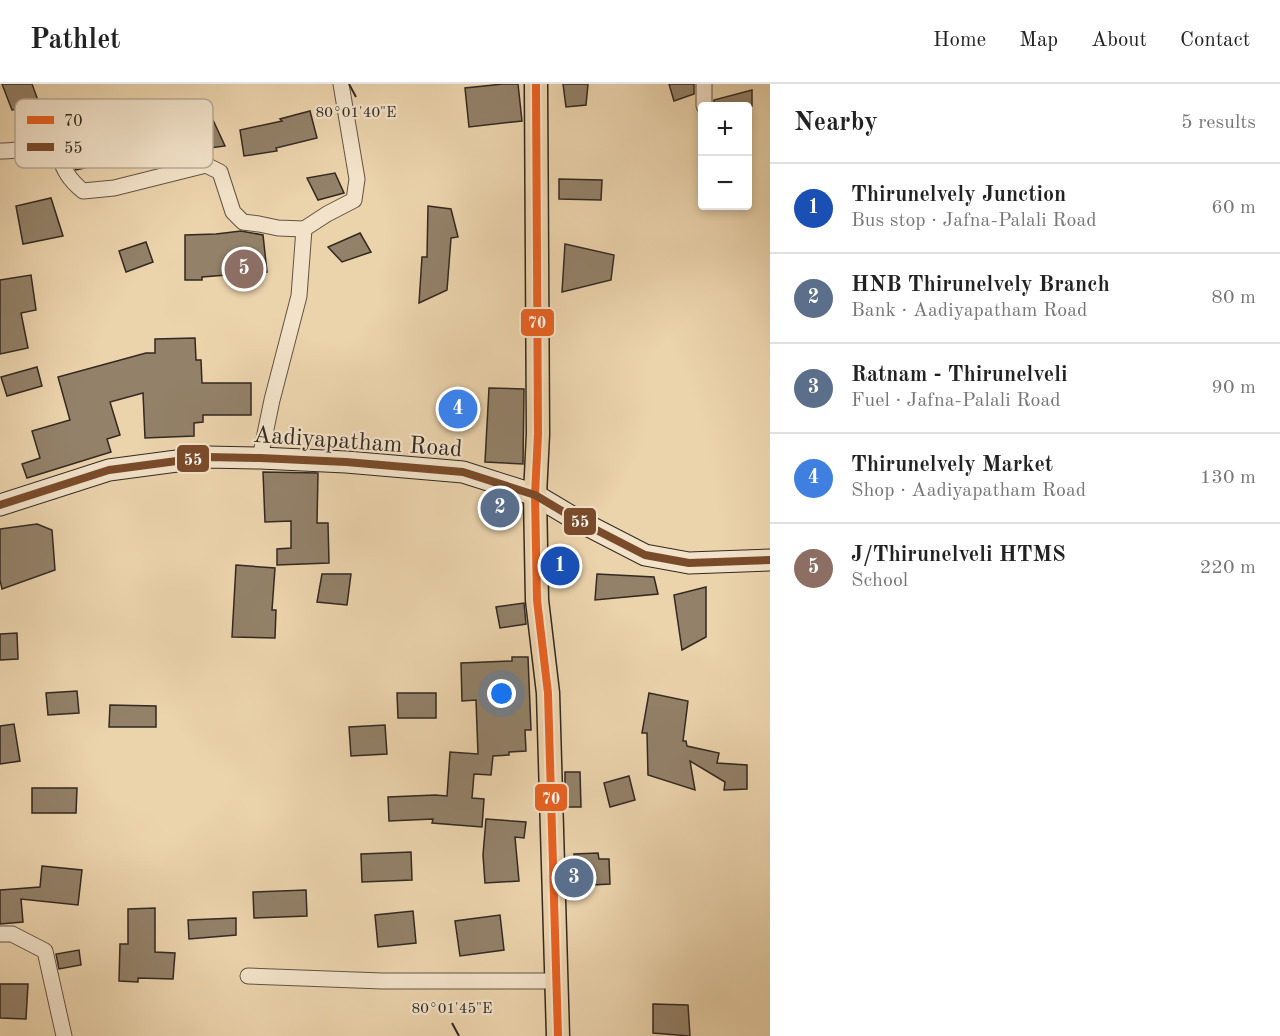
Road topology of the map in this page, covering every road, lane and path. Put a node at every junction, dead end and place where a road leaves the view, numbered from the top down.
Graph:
1 (341, 84) edge
2 (536, 84) edge
3 (704, 84) edge
4 (704, 102) edge
5 (63, 168) edge
6 (194, 168) edge
7 (212, 168) edge
8 (304, 229) junction
9 (260, 458) junction
10 (535, 495) junction
11 (0, 505) edge
12 (770, 560) edge
13 (0, 934) edge
14 (248, 976) dead end
15 (555, 981) junction
16 (64, 1036) edge
17 (558, 1036) edge

1 - 8 street
2 - 10 main road
3 - 4 street
5 - 6 street
7 - 8 street
8 - 9 street
9 - 10 street, Aadiyapatham Road
9 - 11 street, Aadiyapatham Road
10 - 12 street, Aadiyapatham Road
10 - 15 main road
13 - 16 street
14 - 15 street
15 - 17 main road

